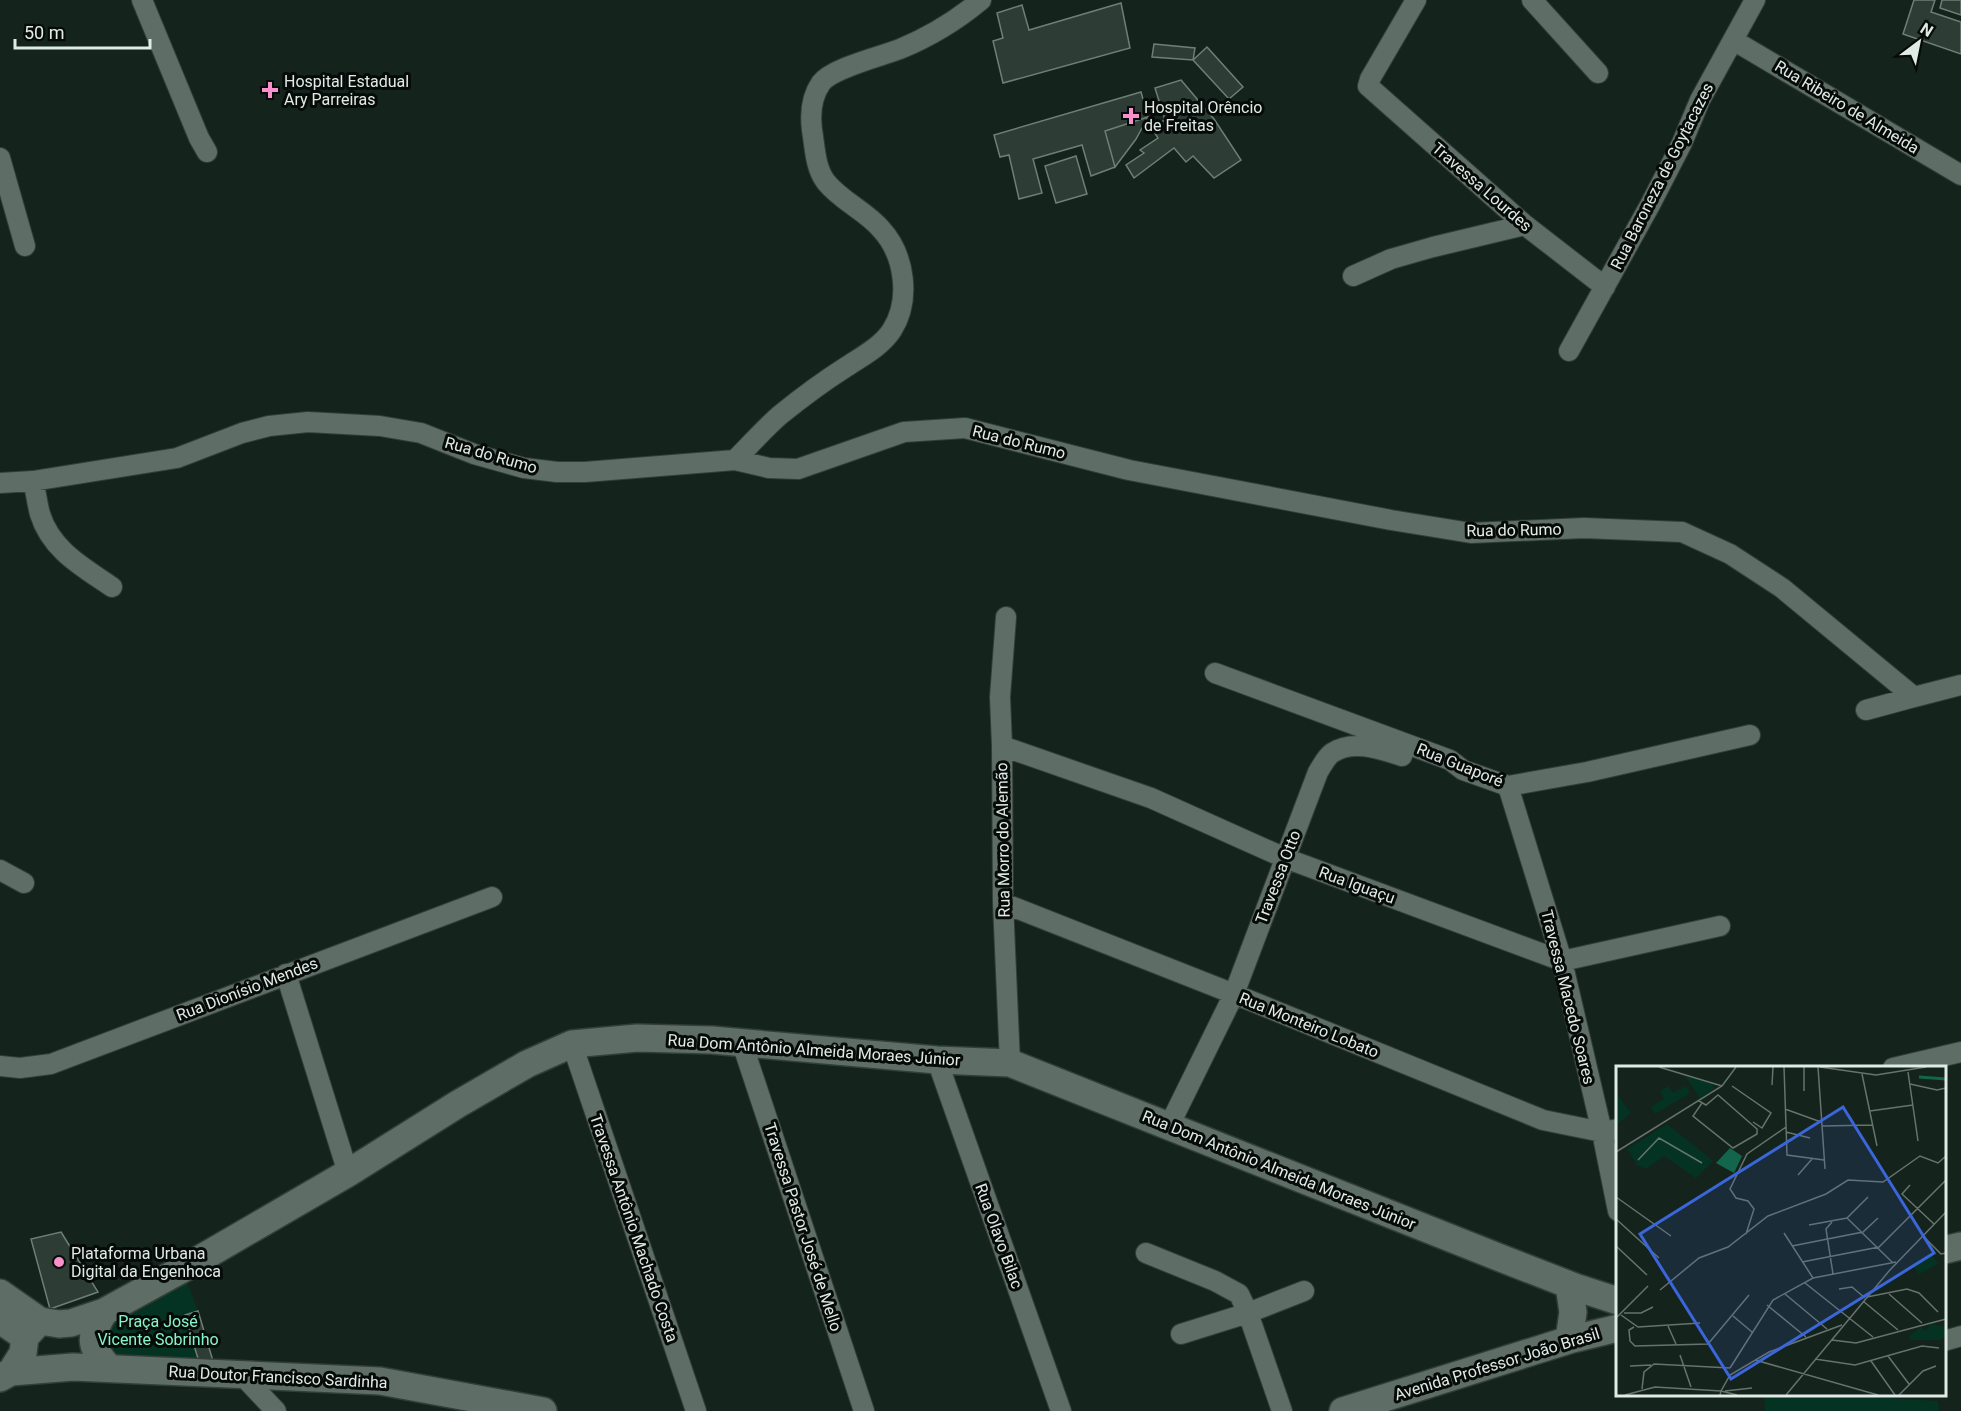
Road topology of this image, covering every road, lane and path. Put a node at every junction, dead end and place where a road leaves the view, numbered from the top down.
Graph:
1 (142, 0) edge
2 (981, 0) edge
3 (1416, 0) edge
4 (1532, 0) edge
5 (1751, 2) edge
6 (1733, 40) junction
7 (1598, 73) dead end
8 (207, 152) dead end
9 (0, 158) edge
10 (1961, 175) edge
11 (1525, 225) junction
12 (25, 246) dead end
13 (1353, 276) dead end
14 (1605, 287) junction
15 (1569, 351) dead end
16 (735, 460) junction
17 (33, 481) junction
18 (0, 483) edge
19 (112, 587) dead end
20 (1006, 617) dead end
21 (1215, 673) dead end
22 (1961, 686) edge
23 (1914, 697) junction
24 (1866, 710) dead end
25 (1750, 735) dead end
26 (1002, 746) junction
27 (1463, 770) junction
28 (1508, 786) junction
29 (1285, 858) junction
30 (0, 870) edge
31 (24, 883) dead end
32 (492, 897) dead end
33 (1003, 903) junction
34 (1720, 926) dead end
35 (1562, 961) junction
36 (286, 974) junction
37 (1234, 994) junction
38 (742, 1043) junction
39 (572, 1044) junction
40 (1961, 1053) edge
41 (937, 1060) junction
42 (1010, 1063) junction
43 (0, 1066) edge
44 (1902, 1066) edge
45 (1169, 1126) junction
46 (1610, 1131) edge
47 (348, 1173) junction
48 (1616, 1200) edge
49 (1961, 1246) edge
50 (1946, 1250) edge
51 (1146, 1253) dead end
52 (1569, 1285) junction
53 (1304, 1291) dead end
54 (0, 1293) edge
55 (1616, 1301) edge
56 (104, 1311) junction
57 (1248, 1312) junction
58 (0, 1320) edge
59 (1616, 1328) edge
60 (32, 1329) junction
61 (1181, 1335) dead end
62 (1961, 1336) edge
63 (1569, 1340) junction
64 (1946, 1340) edge
65 (109, 1368) junction
66 (241, 1374) junction
67 (5, 1375) edge
68 (276, 1411) edge
69 (543, 1411) edge
70 (696, 1411) edge
71 (864, 1411) edge
72 (1061, 1411) edge
73 (1282, 1411) edge
74 (1343, 1411) edge

1 - 8 street
2 - 16 street
3 - 11 street, Travessa Lourdes
4 - 7 street
5 - 6 street, Rua Baroneza de Goytacazes
6 - 10 street, Rua Ribeiro de Almeida
6 - 14 street, Rua Baroneza de Goytacazes
9 - 12 street
11 - 13 street
11 - 14 street, Travessa Lourdes
14 - 15 street, Rua Baroneza de Goytacazes
16 - 17 street, Rua do Rumo
16 - 23 street, Rua do Rumo
17 - 18 street, Rua do Rumo
17 - 19 street
20 - 26 street, Rua Morro do Alemão
21 - 27 street, Rua Guaporé
22 - 23 street
23 - 24 street
25 - 28 street, Rua Guaporé
26 - 29 street, Rua Iguaçu
26 - 33 street, Rua Morro do Alemão
27 - 28 street, Rua Guaporé
27 - 29 street, Travessa Otto
28 - 35 street, Travessa Macedo Soares
29 - 35 street, Rua Iguaçu
29 - 37 street, Travessa Otto
30 - 31 street
32 - 36 street, Rua Dionísio Mendes
33 - 37 street, Rua Monteiro Lobato
33 - 42 street, Rua Morro do Alemão
34 - 35 street
35 - 46 street, Travessa Macedo Soares
36 - 43 street, Rua Dionísio Mendes
36 - 47 street
37 - 45 street, Travessa Otto
37 - 46 street, Rua Monteiro Lobato
38 - 39 main road, Rua Dom Antônio Almeida Moraes Júnior
38 - 41 main road, Rua Dom Antônio Almeida Moraes Júnior
38 - 71 street, Travessa Pastor José de Mello
39 - 47 main road, Rua Dom Antônio Almeida Moraes Júnior
39 - 70 street, Travessa Antônio Machado Costa
40 - 44 street
41 - 42 main road, Rua Dom Antônio Almeida Moraes Júnior
41 - 72 street, Rua Olavo Bilac
42 - 45 main road, Rua Dom Antônio Almeida Moraes Júnior
45 - 52 main road, Rua Dom Antônio Almeida Moraes Júnior
46 - 48 street, Travessa Macedo Soares
47 - 56 main road, Rua Dom Antônio Almeida Moraes Júnior
49 - 50 main road
51 - 57 street
52 - 55 main road, Rua Dom Antônio Almeida Moraes Júnior
52 - 63 main road
53 - 57 street
54 - 60 main road
56 - 60 main road, Rua Dom Antônio Almeida Moraes Júnior
56 - 65 main road
57 - 61 street
57 - 73 street
58 - 60 main road
59 - 63 main road, Avenida Professor João Brasil
60 - 67 main road
62 - 64 street
63 - 74 main road, Avenida Professor João Brasil
65 - 66 main road, Rua Doutor Francisco Sardinha
65 - 67 main road, Rua Doutor Francisco Sardinha
66 - 68 street
66 - 69 main road, Rua Doutor Francisco Sardinha

